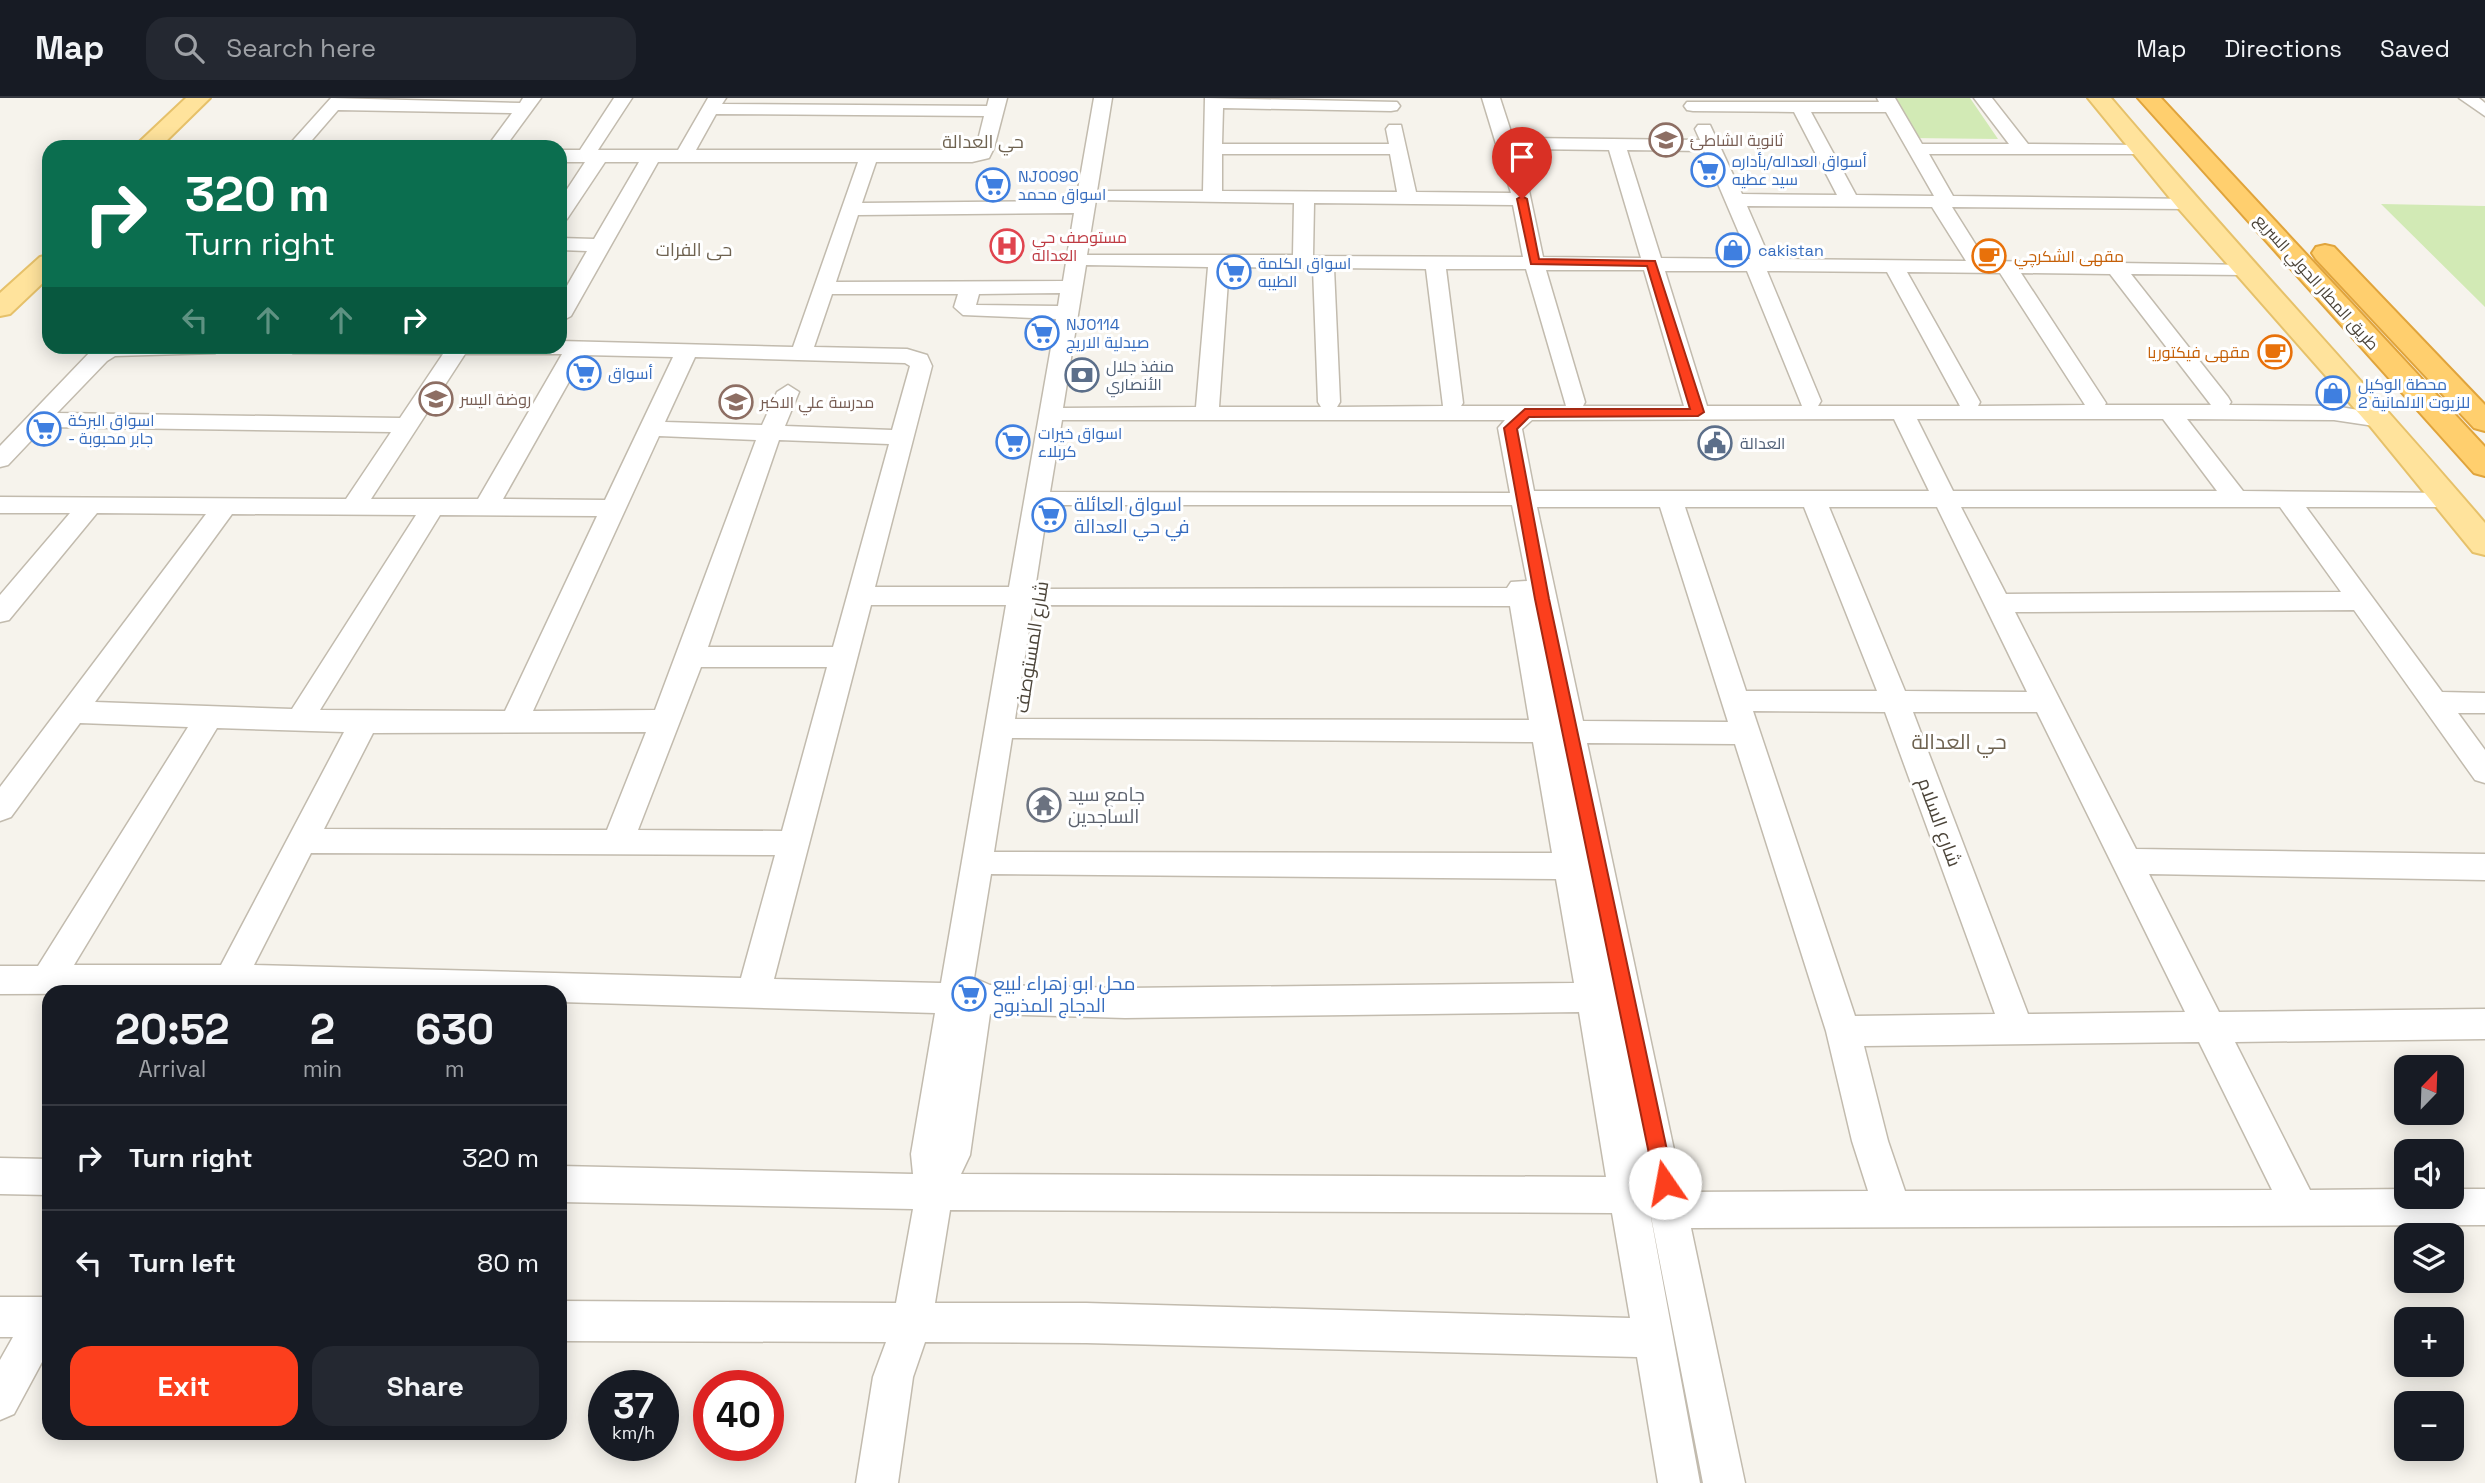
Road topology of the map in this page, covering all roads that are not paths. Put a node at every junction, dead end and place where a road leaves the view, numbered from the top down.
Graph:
1 (623, 98) edge
2 (1103, 98) edge
3 (1116, 98) edge
4 (1491, 98) edge
5 (1983, 98) edge
6 (2099, 98) edge
7 (2149, 98) edge
8 (2178, 98) edge
9 (2468, 98) edge
10 (1214, 100) edge
11 (208, 102) edge
12 (337, 102) edge
13 (434, 102) edge
14 (1391, 102) edge
15 (1692, 102) edge
16 (528, 103) edge
17 (1889, 103) edge
18 (714, 104) edge
19 (996, 104) edge
20 (1799, 105) junction
21 (2485, 111) edge
22 (156, 140) edge
23 (179, 140) edge
24 (302, 140) edge
25 (501, 140) edge
26 (1506, 143) junction
27 (1616, 144) junction
28 (1711, 146) junction
29 (2022, 148) junction
30 (1213, 149) junction
31 (1399, 149) junction
32 (1915, 149) junction
33 (2141, 149) junction
34 (567, 156) edge
35 (592, 156) junction
36 (651, 157) junction
37 (683, 157) junction
38 (868, 158) junction
39 (1100, 159) junction
40 (1212, 198) junction
41 (1304, 199) junction
42 (1522, 199) junction
43 (1408, 200) junction
44 (1735, 200) junction
45 (1849, 200) junction
46 (1943, 201) junction
47 (567, 202) edge
48 (1093, 202) junction
49 (2187, 203) junction
50 (850, 209) junction
51 (42, 242) edge
52 (567, 244) edge
53 (600, 245) junction
54 (1091, 260) junction
55 (1219, 260) junction
56 (1313, 261) junction
57 (1434, 261) junction
58 (1534, 262) junction
59 (1652, 263) junction
60 (1758, 264) junction
61 (1894, 265) junction
62 (1979, 266) junction
63 (2006, 266) junction
64 (2115, 267) junction
65 (2246, 269) junction
66 (0, 281) edge
67 (39, 282) edge
68 (823, 288) junction
69 (1070, 300) junction
70 (567, 304) edge
71 (0, 309) edge
72 (567, 348) edge
73 (577, 348) junction
74 (687, 351) junction
75 (802, 351) junction
76 (103, 354) edge
77 (462, 354) edge
78 (2401, 375) junction
79 (2443, 377) junction
80 (788, 391) dead end
81 (2360, 396) junction
82 (1810, 401) junction
83 (1329, 402) junction
84 (1574, 402) junction
85 (1969, 402) junction
86 (2220, 402) junction
87 (2095, 403) junction
88 (2327, 406) junction
89 (1207, 407) junction
90 (1696, 407) junction
91 (1068, 408) junction
92 (2128, 408) junction
93 (2434, 409) junction
94 (1900, 411) junction
95 (2170, 413) junction
96 (2479, 415) edge
97 (1490, 417) junction
98 (38, 420) junction
99 (2381, 420) junction
100 (405, 425) junction
101 (650, 429) junction
102 (768, 434) junction
103 (901, 437) junction
104 (0, 460) edge
105 (2485, 466) edge
106 (1054, 499) junction
107 (1514, 499) junction
108 (1670, 499) junction
109 (1813, 499) junction
110 (1944, 499) junction
111 (2236, 499) junction
112 (2287, 499) junction
113 (2446, 499) junction
114 (0, 505) edge
115 (91, 505) junction
116 (225, 506) junction
117 (354, 506) junction
118 (433, 507) junction
119 (486, 508) junction
120 (613, 508) junction
121 (1041, 528) junction
122 (2485, 544) edge
123 (859, 596) junction
124 (1030, 596) junction
125 (1521, 597) junction
126 (2361, 601) junction
127 (1997, 603) junction
128 (0, 613) edge
129 (1020, 655) junction
130 (694, 657) junction
131 (843, 657) junction
132 (1736, 701) junction
133 (2046, 702) junction
134 (2434, 702) junction
135 (1896, 703) junction
136 (2485, 703) edge
137 (70, 712) junction
138 (209, 716) junction
139 (300, 719) junction
140 (514, 721) junction
141 (364, 722) junction
142 (665, 722) junction
143 (1018, 729) junction
144 (1557, 732) junction
145 (1747, 733) junction
146 (2485, 772) edge
147 (0, 809) edge
148 (302, 841) junction
149 (618, 841) junction
150 (794, 843) junction
151 (2126, 861) junction
152 (997, 864) junction
153 (1569, 866) junction
154 (2485, 867) edge
155 (230, 979) junction
156 (0, 980) edge
157 (47, 980) junction
158 (136, 985) edge
159 (165, 985) edge
160 (407, 985) edge
161 (567, 990) edge
162 (754, 993) junction
163 (1626, 997) junction
164 (1593, 998) junction
165 (965, 999) junction
166 (2485, 1024) edge
167 (2209, 1027) junction
168 (2017, 1029) junction
169 (1843, 1031) junction
170 (42, 1175) edge
171 (0, 1176) edge
172 (567, 1184) edge
173 (934, 1192) junction
174 (1629, 1195) junction
175 (1892, 1207) junction
176 (2485, 1207) edge
177 (2300, 1208) junction
178 (1670, 1209) junction
179 (0, 1317) edge
180 (42, 1317) edge
181 (567, 1321) edge
182 (912, 1324) junction
183 (42, 1326) edge
184 (1653, 1338) junction
185 (0, 1400) edge
186 (877, 1483) edge
187 (1679, 1483) edge
188 (1724, 1483) edge

1 - 35 street
2 - 39 street, شارع المستوصف
3 - 39 street, شارع المستوصف
4 - 26 street
5 - 29 street
6 - 33 main road
7 - 78 highway, طريق المطار الحولي السريع
8 - 79 highway, طريق المطار الحولي السريع
9 - 21 street
10 - 14 street
10 - 30 street
11 - 22 main road
11 - 23 main road
12 - 13 street
12 - 24 street
13 - 16 street
14 - 31 street
15 - 20 street
15 - 28 street
16 - 25 street
17 - 20 street
17 - 32 street
18 - 19 street
18 - 37 street
19 - 38 street
20 - 45 street
26 - 27 street
26 - 42 street
27 - 28 street
27 - 59 street
28 - 44 street
29 - 32 street
29 - 33 street
30 - 31 street
30 - 40 street
31 - 43 street
32 - 46 street
33 - 49 main road
34 - 35 street
35 - 36 street
35 - 47 street
36 - 37 street
36 - 53 street
37 - 38 street
38 - 50 street
39 - 48 street, شارع المستوصف
40 - 41 street
40 - 48 street
41 - 43 street
41 - 56 street
42 - 43 street
42 - 58 street
44 - 45 street
44 - 60 street
45 - 46 street
46 - 49 street
46 - 62 street
48 - 50 street
48 - 54 street, شارع المستوصف
48 - 69 street, شارع المستوصف
49 - 65 main road
50 - 68 street
51 - 66 main road
52 - 53 street
53 - 70 street
54 - 55 street
54 - 91 street, شارع المستوصف
55 - 56 street
55 - 89 street
56 - 57 street
56 - 83 street
57 - 58 street
57 - 97 street
58 - 59 street
58 - 84 street
59 - 60 street
59 - 90 street
60 - 61 street
60 - 82 street
61 - 62 street
61 - 85 street
62 - 63 street
63 - 64 street
63 - 87 street
64 - 65 street
64 - 86 street
65 - 81 main road
67 - 71 main road
68 - 69 street
68 - 75 street
69 - 121 street, شارع المستوصف
72 - 73 street
73 - 74 street
73 - 119 street
74 - 75 street
74 - 101 street
75 - 103 street
76 - 98 street
77 - 100 street
78 - 79 highway
78 - 93 highway, طريق المطار الحولي السريع
79 - 96 highway, طريق المطار الحولي السريع
80 - 102 street
81 - 88 street
81 - 99 main road
82 - 85 street
82 - 90 street
83 - 89 street
83 - 97 street
84 - 90 street
84 - 97 street
85 - 87 street
86 - 88 street
86 - 92 street
87 - 92 street
88 - 95 street
88 - 99 street
89 - 91 street
89 - 97 street
90 - 94 street
90 - 97 street
91 - 106 street, شارع المستوصف
92 - 94 street
92 - 95 street
93 - 96 highway
93 - 105 highway, طريق المطار الحولي السريع
94 - 110 street
95 - 111 street
97 - 107 street
98 - 100 street
98 - 104 street
99 - 113 main road
100 - 117 street
101 - 102 street
101 - 120 street
102 - 103 street
102 - 130 street
103 - 123 street
106 - 107 street
106 - 121 street, شارع المستوصف
107 - 108 street
107 - 125 street
107 - 144 street
108 - 109 street
108 - 132 street
109 - 110 street
109 - 135 street, شارع السلام
110 - 111 street
110 - 127 street
111 - 112 street
112 - 113 street
112 - 126 street
113 - 122 main road
114 - 115 street
115 - 116 street
115 - 128 street
116 - 117 street
116 - 137 street
117 - 118 street
118 - 119 street
118 - 139 street
119 - 120 street
120 - 140 street
121 - 124 street, شارع المستوصف
123 - 124 street
123 - 131 street
124 - 125 street
124 - 129 street, شارع المستوصف
125 - 144 street
126 - 127 street
126 - 134 street
127 - 133 street
129 - 143 street, شارع المستوصف
129 - 165 street, شارع المستوصف
130 - 131 street
130 - 142 street
131 - 150 street
132 - 135 street
132 - 145 street
133 - 135 street
133 - 151 street
134 - 136 street
134 - 146 street
135 - 168 street, شارع السلام
137 - 138 street
137 - 147 street
138 - 139 street
138 - 157 street
139 - 141 street
140 - 141 street
140 - 142 street
141 - 148 street
142 - 149 street
143 - 144 street
143 - 152 street, شارع المستوصف
144 - 145 street
144 - 153 street
144 - 163 street
145 - 169 street
148 - 149 street
148 - 155 street
149 - 150 street
150 - 162 street
151 - 154 street
151 - 167 street
152 - 153 street
152 - 165 street, شارع المستوصف
153 - 164 street
155 - 159 street
155 - 160 street
156 - 157 street
157 - 158 street
161 - 162 street
162 - 165 street
163 - 164 street
163 - 178 street
164 - 165 street
164 - 174 street
165 - 173 street, شارع المستوصف
166 - 167 street
167 - 168 street
167 - 177 street
168 - 169 street
169 - 175 street
170 - 171 street
172 - 173 street
173 - 174 street
173 - 182 street, شارع المستوصف
174 - 184 street
175 - 177 street
175 - 178 street
176 - 177 street
178 - 188 street
179 - 180 street
181 - 182 street
182 - 184 street
182 - 186 street, شارع المستوصف
183 - 185 street
184 - 187 street

